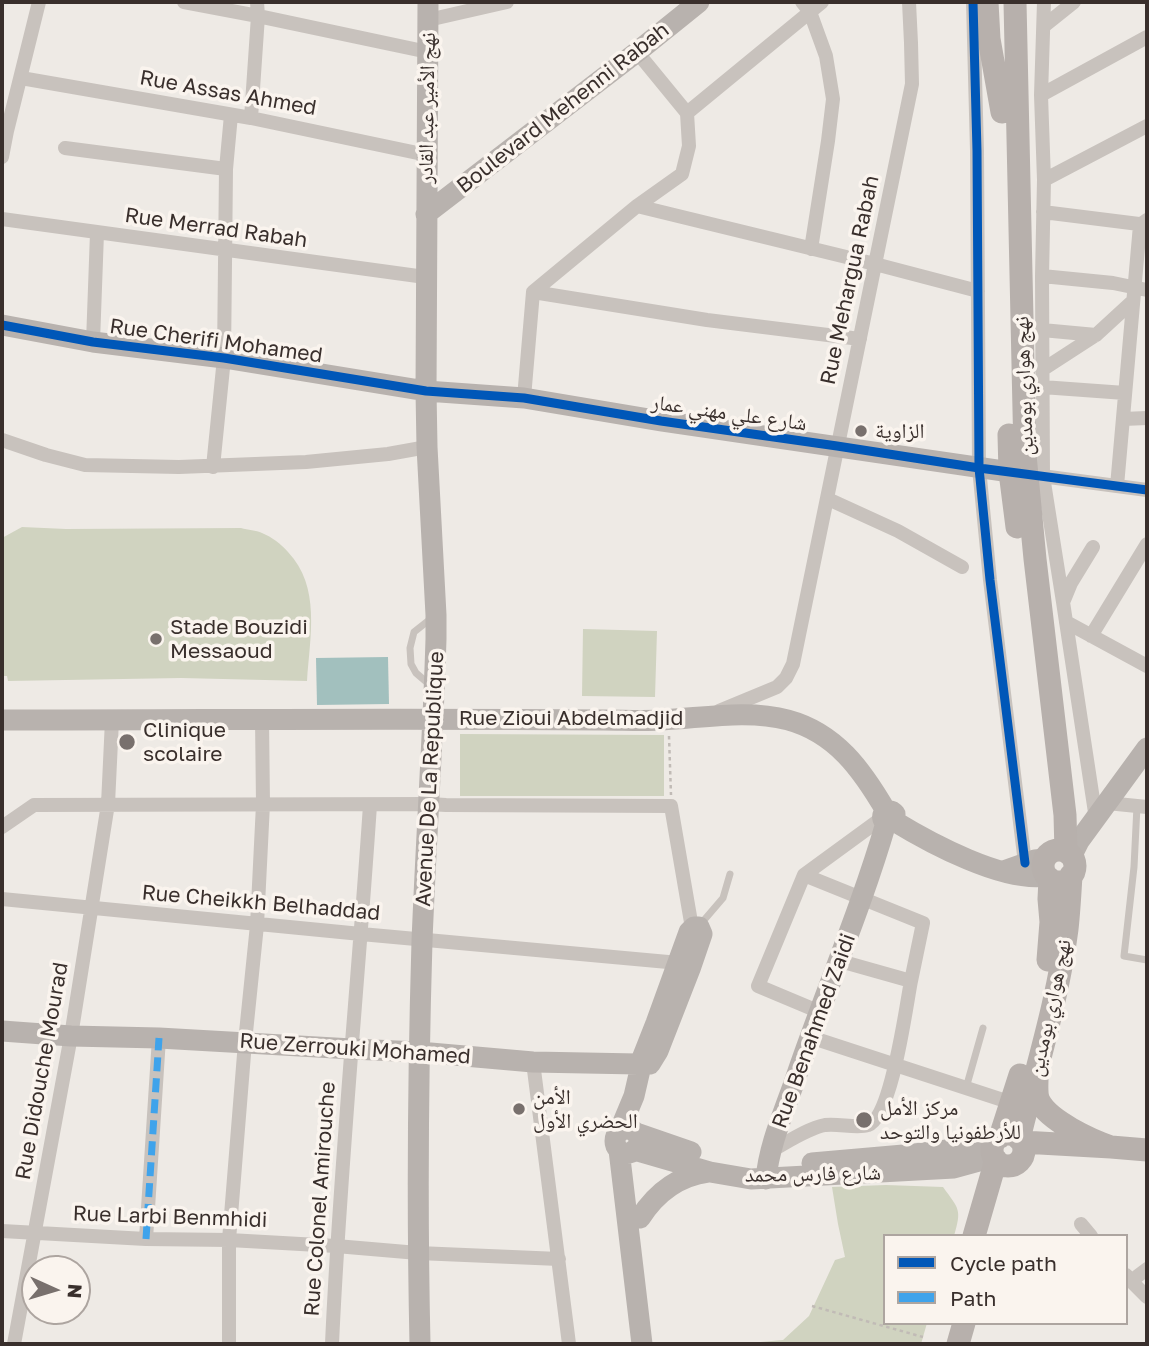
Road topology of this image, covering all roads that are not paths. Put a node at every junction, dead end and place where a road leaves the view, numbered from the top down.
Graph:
1 (39, 2) edge
2 (184, 2) edge
3 (507, 2) edge
4 (698, 2) edge
5 (822, 2) edge
6 (909, 2) edge
7 (974, 2) edge
8 (987, 2) edge
9 (999, 2) edge
10 (1015, 2) edge
11 (1062, 2) edge
12 (1074, 2) edge
13 (806, 7) edge
14 (257, 9) edge
15 (428, 11) edge
16 (1040, 11) edge
17 (1147, 37) edge
18 (428, 52) junction
19 (637, 52) junction
20 (21, 78) junction
21 (1041, 95) junction
22 (1010, 111) junction
23 (687, 113) junction
24 (231, 115) junction
25 (251, 118) junction
26 (1147, 125) edge
27 (65, 148) dead end
28 (2, 154) edge
29 (427, 155) junction
30 (226, 169) junction
31 (1044, 180) junction
32 (637, 206) junction
33 (1043, 212) junction
34 (426, 214) junction
35 (2, 219) edge
36 (1145, 223) edge
37 (97, 233) junction
38 (811, 249) junction
39 (225, 250) junction
40 (875, 264) junction
41 (425, 276) junction
42 (1042, 276) junction
43 (978, 291) junction
44 (533, 292) junction
45 (1138, 293) edge
46 (2, 325) edge
47 (1042, 330) junction
48 (1096, 335) junction
49 (859, 339) junction
50 (93, 342) junction
51 (224, 358) junction
52 (1042, 370) junction
53 (1042, 387) junction
54 (426, 391) junction
55 (1125, 393) junction
56 (524, 398) junction
57 (1147, 418) edge
58 (1123, 419) junction
59 (2, 440) edge
60 (837, 446) junction
61 (427, 447) junction
62 (213, 467) junction
63 (979, 468) junction
64 (1027, 474) junction
65 (1117, 486) junction
66 (1147, 490) edge
67 (828, 499) junction
68 (1093, 547) dead end
69 (1145, 553) edge
70 (962, 567) dead end
71 (1039, 591) junction
72 (1065, 611) junction
73 (1091, 636) junction
74 (1147, 666) edge
75 (703, 717) junction
76 (262, 719) junction
77 (434, 719) junction
78 (2, 720) edge
79 (112, 720) junction
80 (1147, 748) edge
81 (108, 804) junction
82 (263, 804) junction
83 (429, 804) junction
84 (370, 805) junction
85 (1142, 807) edge
86 (1101, 811) junction
87 (887, 818) junction
88 (2, 828) edge
89 (1053, 864) junction
90 (730, 874) dead end
91 (804, 875) junction
92 (861, 897) junction
93 (2, 899) edge
94 (90, 908) junction
95 (257, 925) junction
96 (695, 928) junction
97 (361, 934) junction
98 (422, 939) junction
99 (1147, 960) edge
100 (839, 961) junction
101 (685, 966) junction
102 (911, 981) junction
103 (820, 1012) junction
104 (983, 1028) dead end
105 (2, 1031) edge
106 (71, 1036) junction
107 (805, 1036) junction
108 (159, 1038) junction
109 (245, 1042) junction
110 (352, 1049) junction
111 (419, 1052) junction
112 (1039, 1060) junction
113 (533, 1062) junction
114 (643, 1066) junction
115 (895, 1066) junction
116 (966, 1089) junction
117 (1012, 1103) junction
118 (629, 1141) junction
119 (1111, 1147) junction
120 (1007, 1150) junction
121 (1147, 1150) edge
122 (768, 1165) junction
123 (710, 1171) junction
124 (640, 1218) junction
125 (1081, 1224) dead end
126 (2, 1231) edge
127 (35, 1233) junction
128 (975, 1234) edge
129 (990, 1234) edge
130 (1089, 1234) edge
131 (146, 1239) junction
132 (229, 1240) junction
133 (336, 1245) junction
134 (418, 1254) junction
135 (559, 1259) junction
136 (1147, 1269) edge
137 (1129, 1278) edge
138 (1147, 1297) edge
139 (948, 1325) edge
140 (963, 1325) edge
141 (934, 1340) edge
142 (14, 1344) edge
143 (229, 1344) edge
144 (332, 1344) edge
145 (420, 1344) edge
146 (569, 1344) edge
147 (642, 1344) edge
148 (655, 1344) edge
149 (958, 1344) edge

1 - 20 street
2 - 14 street
3 - 15 street
4 - 19 street, Boulevard Mehenni Rabah
5 - 13 street
6 - 40 street, Rue Mehargua Rabah
7 - 43 street
8 - 22 main road
9 - 22 main road, نهج هواري بومدين
10 - 22 main road, نهج هواري بومدين
11 - 16 street
12 - 16 street
13 - 23 street
13 - 38 street
14 - 18 street
14 - 25 street
15 - 18 street, نهج الأمير عبد القادر
16 - 21 street
16 - 22 main road
17 - 21 street
18 - 29 street, نهج الأمير عبد القادر
19 - 23 street
19 - 34 street, Boulevard Mehenni Rabah
20 - 24 street, Rue Assas Ahmed
20 - 28 street
21 - 31 street
22 - 64 main road, نهج هواري بومدين
23 - 32 street
24 - 25 street, Rue Assas Ahmed
24 - 30 street
25 - 29 street, Rue Assas Ahmed
26 - 31 street
27 - 30 street
29 - 34 street, نهج الأمير عبد القادر
30 - 39 street
31 - 33 street
32 - 38 street
32 - 44 street
33 - 36 street
33 - 42 street
34 - 41 street, Avenue De La Republique
35 - 37 street, Rue Merrad Rabah
36 - 45 street
37 - 39 street, Rue Merrad Rabah
37 - 50 street
38 - 40 street
39 - 41 street, Rue Merrad Rabah
39 - 51 street
40 - 43 street
40 - 49 street, Rue Mehargua Rabah
41 - 54 street, Avenue De La Republique
42 - 45 street
42 - 47 street
43 - 63 street
44 - 49 street
44 - 56 street
45 - 48 street
45 - 55 street
46 - 50 street, Rue Cherifi Mohamed
47 - 48 street
47 - 52 street
48 - 52 street
49 - 60 street, Rue Mehargua Rabah
50 - 51 street, Rue Cherifi Mohamed
51 - 54 street, Rue Cherifi Mohamed
51 - 62 street
52 - 53 street
53 - 55 street
53 - 64 street
54 - 56 street, شارع علي مهني عمار
54 - 61 street, Avenue De La Republique
55 - 58 street
56 - 60 street, شارع علي مهني عمار
57 - 58 street
58 - 65 street
59 - 62 street
60 - 63 street, شارع علي مهني عمار
60 - 67 street, Rue Mehargua Rabah
61 - 62 street
61 - 77 street, Avenue De La Republique
63 - 64 street, شارع علي مهني عمار
63 - 89 street
64 - 65 street
64 - 71 main road, نهج هواري بومدين
64 - 72 street
64 - 89 main road, نهج هواري بومدين
65 - 66 street
67 - 70 street
67 - 75 street, Rue Mehargua Rabah
68 - 72 street
69 - 73 street
71 - 72 street
71 - 89 main road, نهج هواري بومدين
72 - 73 street
72 - 86 street
73 - 74 street
75 - 77 street, Rue Zioui Abdelmadjid
75 - 87 street, Rue Zioui Abdelmadjid
76 - 77 street, Rue Zioui Abdelmadjid
76 - 79 street, Rue Zioui Abdelmadjid
76 - 82 street
77 - 83 street, Avenue De La Republique
78 - 79 street, Rue Zioui Abdelmadjid
79 - 81 street, Rue Didouche Mourad
80 - 86 street
81 - 82 street
81 - 88 street
81 - 94 street, Rue Didouche Mourad
82 - 84 street
82 - 95 street
83 - 84 street
83 - 96 street
83 - 98 street, Avenue De La Republique
84 - 97 street, Rue Colonel Amirouche
85 - 86 street
85 - 99 lane
86 - 89 street
87 - 89 street
87 - 91 street
87 - 92 street, Rue Benahmed Zaidi
89 - 112 main road, نهج هواري بومدين
89 - 117 main road, نهج هواري بومدين
90 - 96 lane
91 - 92 street
91 - 103 street
92 - 100 street, Rue Benahmed Zaidi
92 - 102 street
93 - 94 street, Rue Cheikkh Belhaddad
94 - 95 street, Rue Cheikkh Belhaddad
94 - 106 street, Rue Didouche Mourad
95 - 97 street, Rue Cheikkh Belhaddad
95 - 109 street
96 - 101 street
97 - 98 street, Rue Cheikkh Belhaddad
97 - 110 street, Rue Colonel Amirouche
98 - 101 street, Rue Cheikkh Belhaddad
98 - 111 street, Avenue De La Republique
100 - 102 street
100 - 103 street, Rue Benahmed Zaidi
101 - 114 street
102 - 115 street
103 - 107 street, Rue Benahmed Zaidi
104 - 116 lane
105 - 106 street, Rue Zerrouki Mohamed
106 - 108 street, Rue Zerrouki Mohamed
106 - 127 street, Rue Didouche Mourad
107 - 115 street
107 - 122 street, Rue Benahmed Zaidi
108 - 109 street, Rue Zerrouki Mohamed
108 - 131 street
109 - 110 street, Rue Zerrouki Mohamed
109 - 132 street
110 - 111 street, Rue Zerrouki Mohamed
110 - 133 street, Rue Colonel Amirouche
111 - 113 street, Rue Zerrouki Mohamed
111 - 134 street, Avenue De La Republique
112 - 119 main road
112 - 120 main road, نهج هواري بومدين
113 - 114 street, Rue Zerrouki Mohamed
113 - 135 street
114 - 118 street
115 - 116 street
115 - 122 street
116 - 117 street
117 - 120 main road, نهج هواري بومدين
118 - 122 street, شارع فارس محمد
118 - 123 street, شارع فارس محمد
118 - 124 street
118 - 147 street
119 - 120 main road
119 - 121 main road
120 - 122 street, شارع فارس محمد
120 - 128 main road, نهج هواري بومدين
120 - 129 main road, نهج هواري بومدين
122 - 123 street, شارع فارس محمد
123 - 124 street
124 - 148 street
125 - 130 street
126 - 127 street, Rue Larbi Benmhidi
127 - 131 street, Rue Larbi Benmhidi
127 - 142 street, Rue Didouche Mourad
131 - 132 street, Rue Larbi Benmhidi
132 - 133 street, Rue Larbi Benmhidi
132 - 143 street
133 - 134 street, Rue Larbi Benmhidi
133 - 144 street, Rue Colonel Amirouche
134 - 135 street, Rue Larbi Benmhidi
134 - 145 street, Avenue De La Republique
135 - 146 street
136 - 137 street
137 - 138 street
139 - 141 main road
140 - 149 main road

